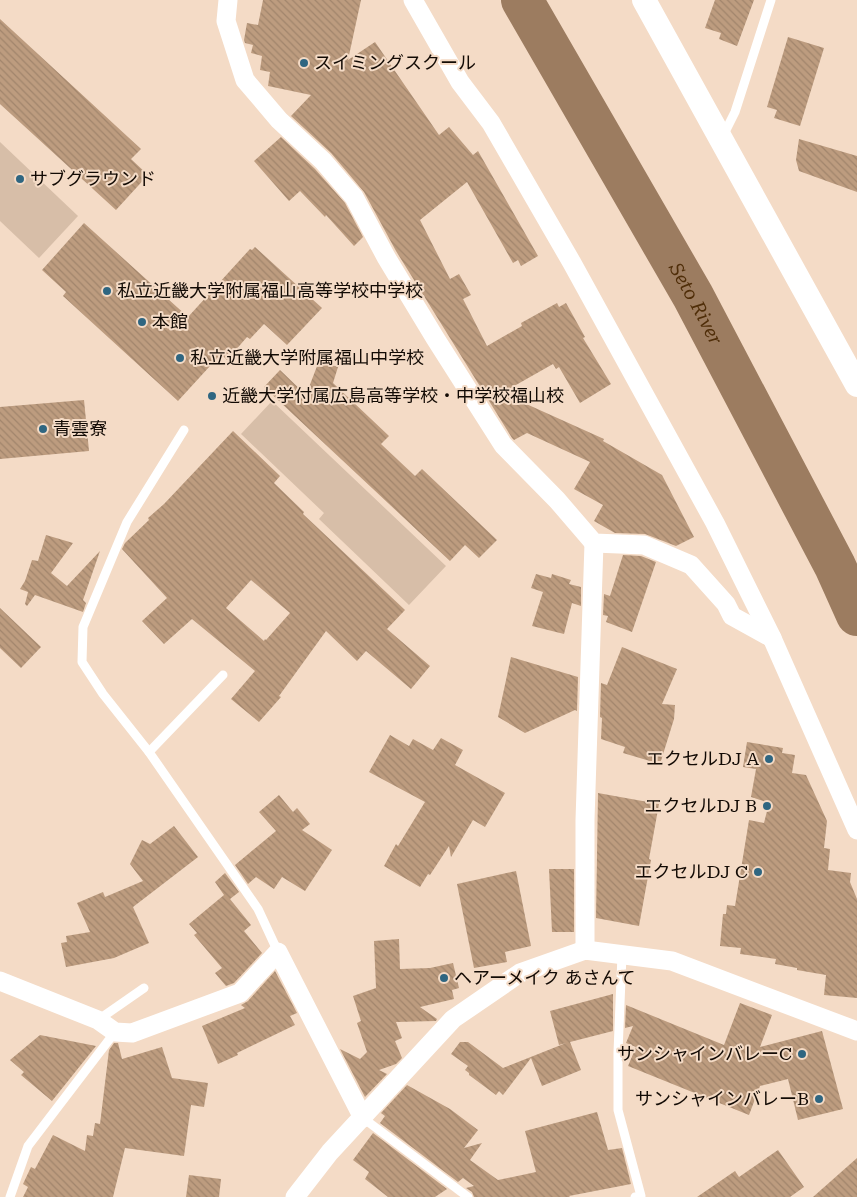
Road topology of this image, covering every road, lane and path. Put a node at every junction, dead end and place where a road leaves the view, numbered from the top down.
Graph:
1 (228, 0) edge
2 (413, 0) edge
3 (644, 0) edge
4 (771, 0) edge
5 (722, 139) junction
6 (857, 385) edge
7 (184, 430) dead end
8 (594, 543) junction
9 (772, 638) junction
10 (223, 675) dead end
11 (149, 752) junction
12 (857, 830) edge
13 (585, 950) junction
14 (278, 952) junction
15 (622, 954) junction
16 (0, 981) edge
17 (144, 988) dead end
18 (98, 1020) junction
19 (115, 1032) junction
20 (857, 1032) edge
21 (363, 1118) junction
22 (10, 1197) edge
23 (295, 1197) edge
24 (468, 1197) edge
25 (639, 1197) edge

1 - 8 street
2 - 9 street
3 - 5 street
4 - 5 lane
5 - 6 street
7 - 11 lane
8 - 9 street
8 - 13 street
9 - 12 street
10 - 11 lane
11 - 14 lane
13 - 15 street
13 - 21 street
14 - 19 street
14 - 21 street
15 - 20 street
15 - 25 lane
16 - 18 street
17 - 18 lane
18 - 19 street
19 - 22 lane
21 - 23 street
21 - 24 lane

